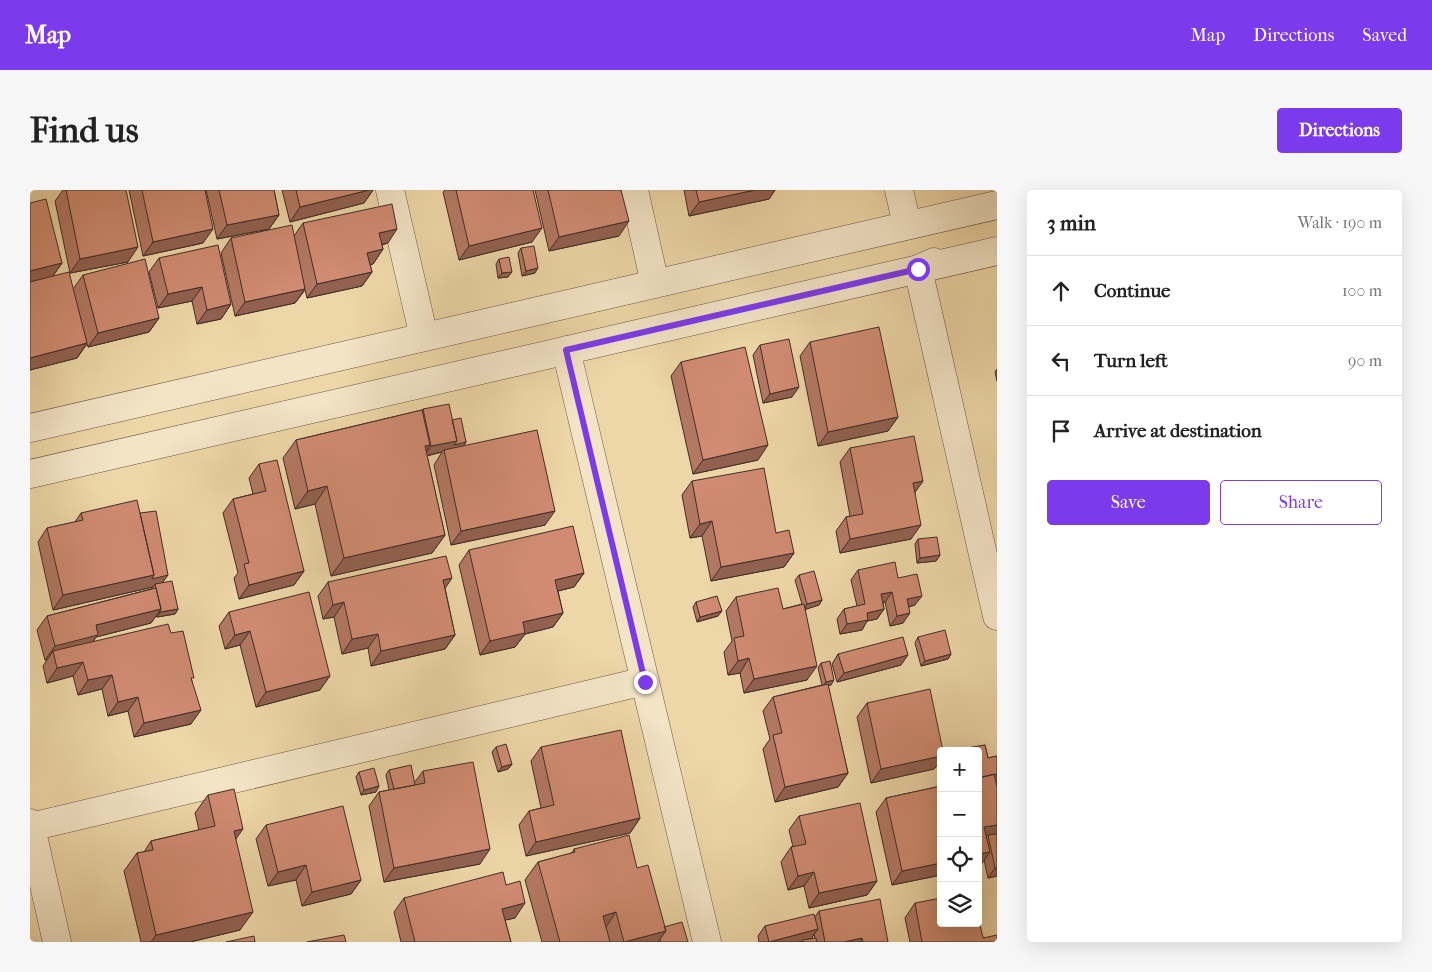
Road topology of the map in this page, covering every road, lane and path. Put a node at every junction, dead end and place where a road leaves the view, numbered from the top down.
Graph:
1 (390, 190) edge
2 (634, 190) edge
3 (899, 190) edge
4 (997, 205) edge
5 (908, 225) junction
6 (997, 234) edge
7 (997, 251) edge
8 (918, 269) junction
9 (655, 284) junction
10 (424, 337) junction
11 (566, 350) junction
12 (30, 428) edge
13 (30, 474) edge
14 (997, 616) edge
15 (645, 682) junction
16 (30, 825) edge
17 (57, 942) edge
18 (707, 942) edge

1 - 10 street
2 - 9 street
3 - 5 street
4 - 5 street
5 - 9 street
6 - 8 street
7 - 8 street
8 - 11 street
8 - 14 street
9 - 10 street
10 - 12 street
11 - 13 street
11 - 15 street
15 - 16 street
15 - 18 street
16 - 17 street

